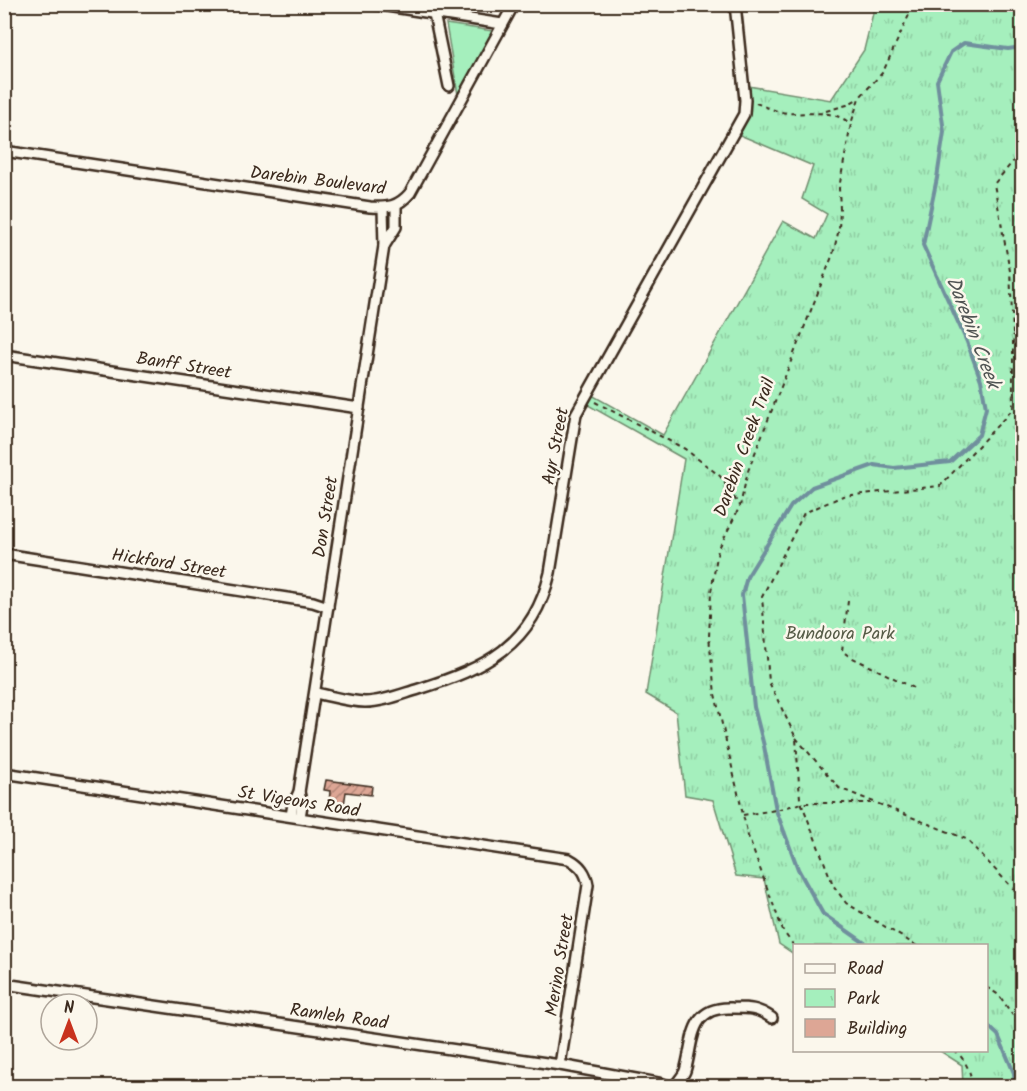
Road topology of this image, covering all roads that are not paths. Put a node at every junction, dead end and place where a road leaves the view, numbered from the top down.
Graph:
1 (374, 4) edge
2 (514, 4) edge
3 (735, 4) edge
4 (433, 9) edge
5 (502, 24) junction
6 (449, 86) dead end
7 (4, 151) edge
8 (396, 206) junction
9 (383, 208) junction
10 (384, 246) junction
11 (4, 354) edge
12 (359, 408) junction
13 (4, 554) edge
14 (328, 607) junction
15 (315, 693) junction
16 (4, 773) edge
17 (296, 817) junction
18 (584, 871) joint
19 (4, 984) edge
20 (772, 1018) dead end
21 (560, 1065) junction
22 (668, 1086) edge
23 (675, 1086) edge

1 - 4 street
2 - 5 street, Darebin Boulevard
3 - 15 street, Ayr Street
4 - 5 street
4 - 6 street
5 - 8 street, Darebin Boulevard
7 - 9 street, Darebin Boulevard
8 - 9 street, Darebin Boulevard
8 - 10 street, Don Street
9 - 10 street, Don Street
10 - 12 street, Don Street
11 - 12 street, Banff Street
12 - 14 street, Don Street
13 - 14 street, Hickford Street
14 - 15 street, Don Street
15 - 17 street, Don Street
16 - 17 street, St Vigeons Road
17 - 18 street, St Vigeons Road
18 - 21 street, Merino Street
19 - 21 street, Ramleh Road
20 - 23 street
21 - 22 street, Ramleh Road

